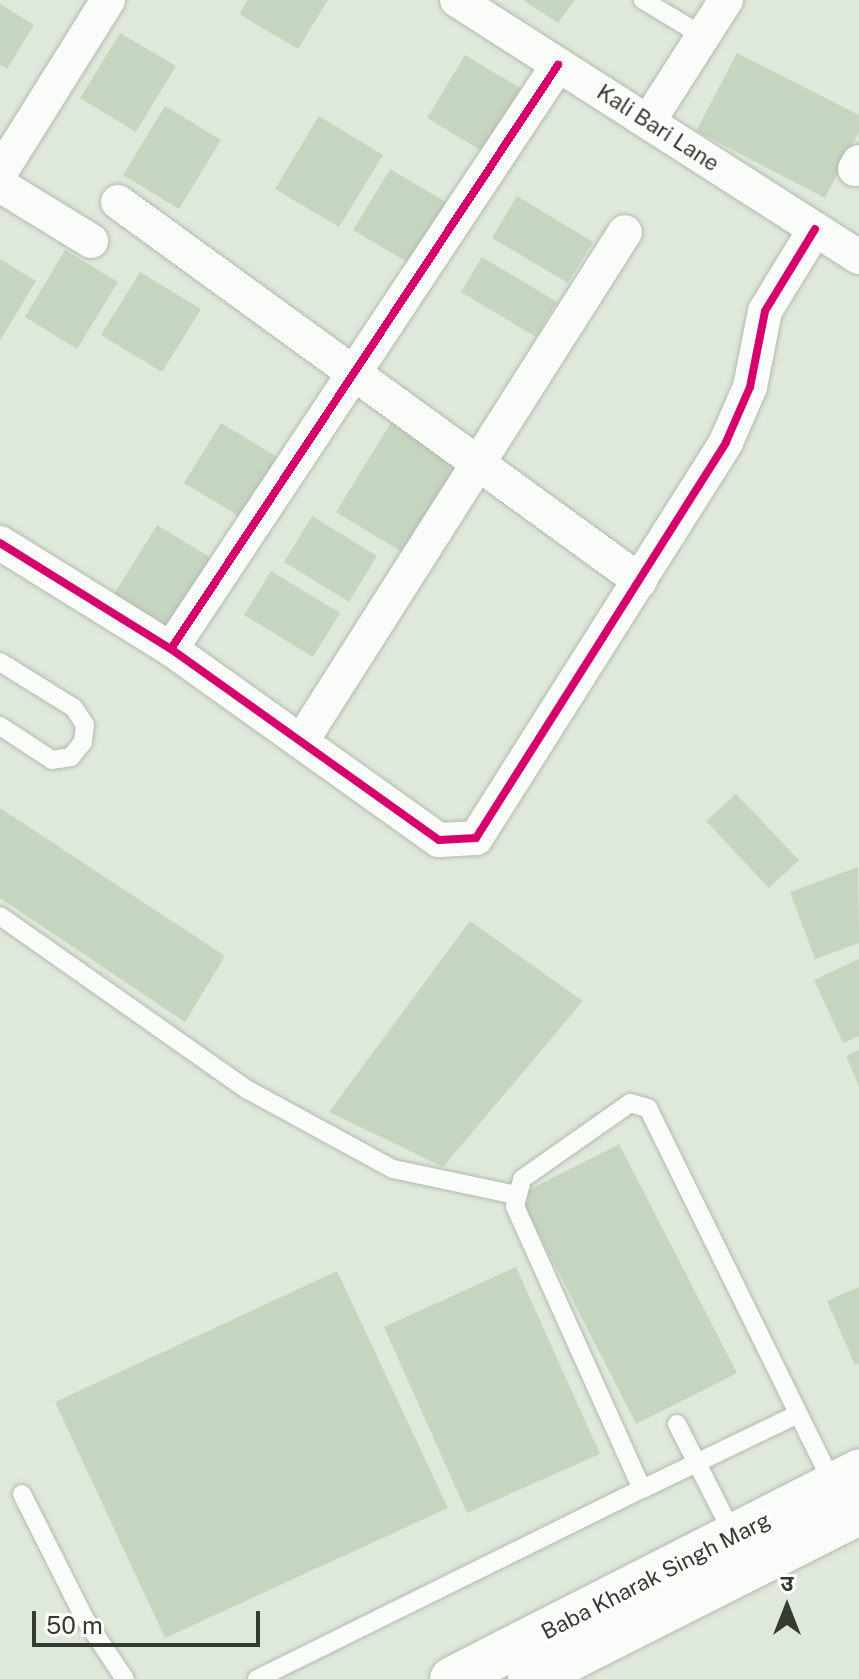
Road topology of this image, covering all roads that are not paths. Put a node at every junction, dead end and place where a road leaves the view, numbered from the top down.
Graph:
1 (108, 0) edge
2 (457, 0) edge
3 (643, 0) edge
4 (726, 0) edge
5 (703, 36) junction
6 (558, 65) junction
7 (648, 122) junction
8 (0, 173) edge
9 (0, 185) edge
10 (118, 202) dead end
11 (815, 229) junction
12 (625, 232) dead end
13 (91, 241) dead end
14 (859, 257) edge
15 (353, 371) junction
16 (478, 462) junction
17 (0, 543) edge
18 (640, 581) junction
19 (171, 649) junction
20 (0, 662) edge
21 (0, 726) edge
22 (301, 742) junction
23 (0, 916) edge
24 (516, 1195) junction
25 (796, 1415) junction
26 (677, 1424) dead end
27 (695, 1464) junction
28 (642, 1489) junction
29 (22, 1494) dead end
30 (850, 1497) edge
31 (734, 1536) junction
32 (559, 1673) edge
33 (125, 1679) edge
34 (257, 1679) edge
35 (452, 1679) edge

1 - 8 street
2 - 6 street, Kali Bari Lane
3 - 5 lane
4 - 5 street
5 - 7 street
6 - 7 street, Kali Bari Lane
6 - 15 street
7 - 11 street, Kali Bari Lane
9 - 13 street
10 - 15 street
11 - 14 street, Kali Bari Lane
11 - 18 street
12 - 16 street
15 - 16 street
15 - 19 street
16 - 18 street
16 - 22 street
17 - 19 street
18 - 22 street
19 - 22 street
20 - 21 lane
23 - 24 lane
24 - 25 lane
24 - 28 lane
25 - 27 lane
25 - 30 lane
26 - 27 lane
27 - 28 lane
27 - 31 lane
28 - 34 lane
29 - 33 lane
30 - 31 main road, Baba Kharak Singh Marg
30 - 32 main road, Baba Kharak Singh Marg
31 - 35 main road, Baba Kharak Singh Marg

